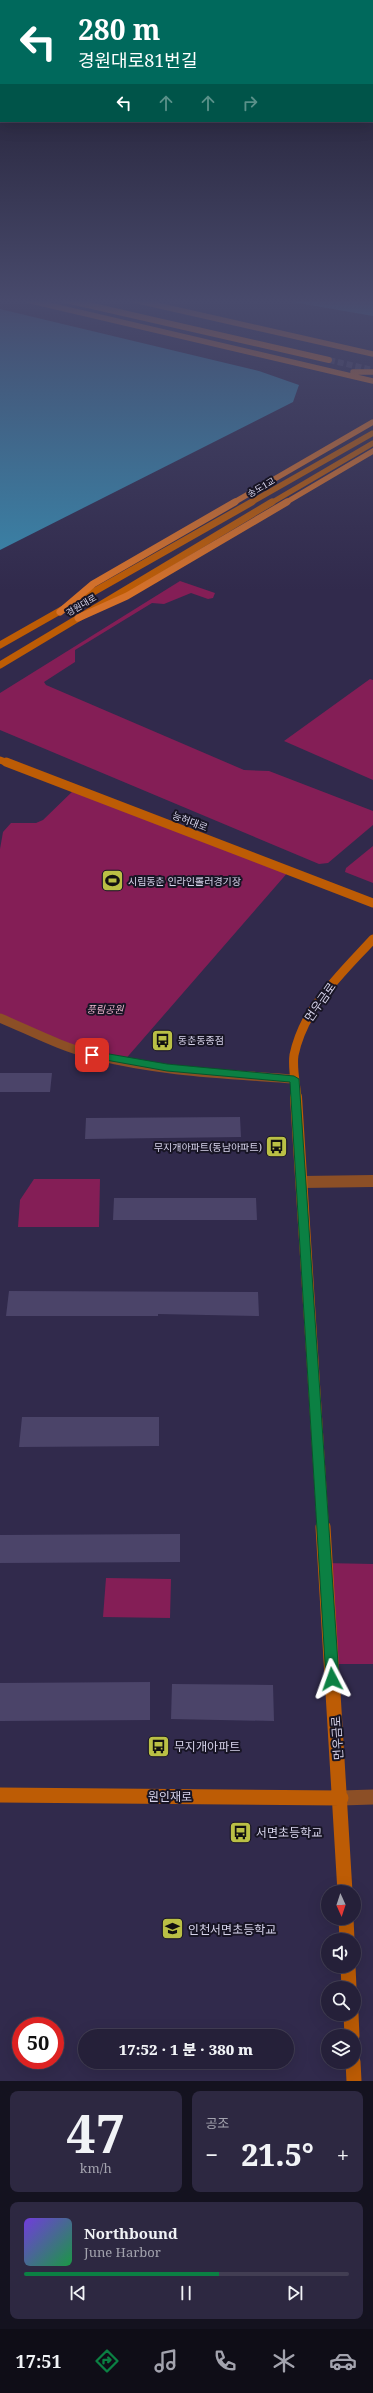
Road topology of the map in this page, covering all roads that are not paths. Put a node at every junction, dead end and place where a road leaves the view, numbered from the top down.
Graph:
1 (373, 422) edge
2 (373, 433) edge
3 (373, 443) edge
4 (373, 451) edge
5 (157, 556) joint
6 (171, 561) joint
7 (60, 612) junction
8 (78, 618) junction
9 (0, 645) edge
10 (0, 665) edge
11 (0, 760) edge
12 (373, 903) edge
13 (373, 939) edge
14 (0, 1018) edge
15 (294, 1079) junction
16 (373, 1181) edge
17 (302, 1182) junction
18 (0, 1795) edge
19 (373, 1797) edge
20 (341, 1798) junction
21 (345, 1885) edge
22 (353, 2069) edge
23 (354, 2081) edge

1 - 7 main road
2 - 5 main road, 송도1교
3 - 6 main road, 송도1교
4 - 8 main road
5 - 7 main road, 경원대로
6 - 8 main road, 경원대로
7 - 9 main road, 경원대로
8 - 10 main road, 경원대로
11 - 12 main road, 능허대로
13 - 15 main road, 먼우금로
14 - 15 street
15 - 17 main road, 먼우금로
16 - 17 street
17 - 20 main road, 먼우금로
18 - 20 main road, 원인재로
19 - 20 street
20 - 21 main road, 먼우금로
22 - 23 main road

